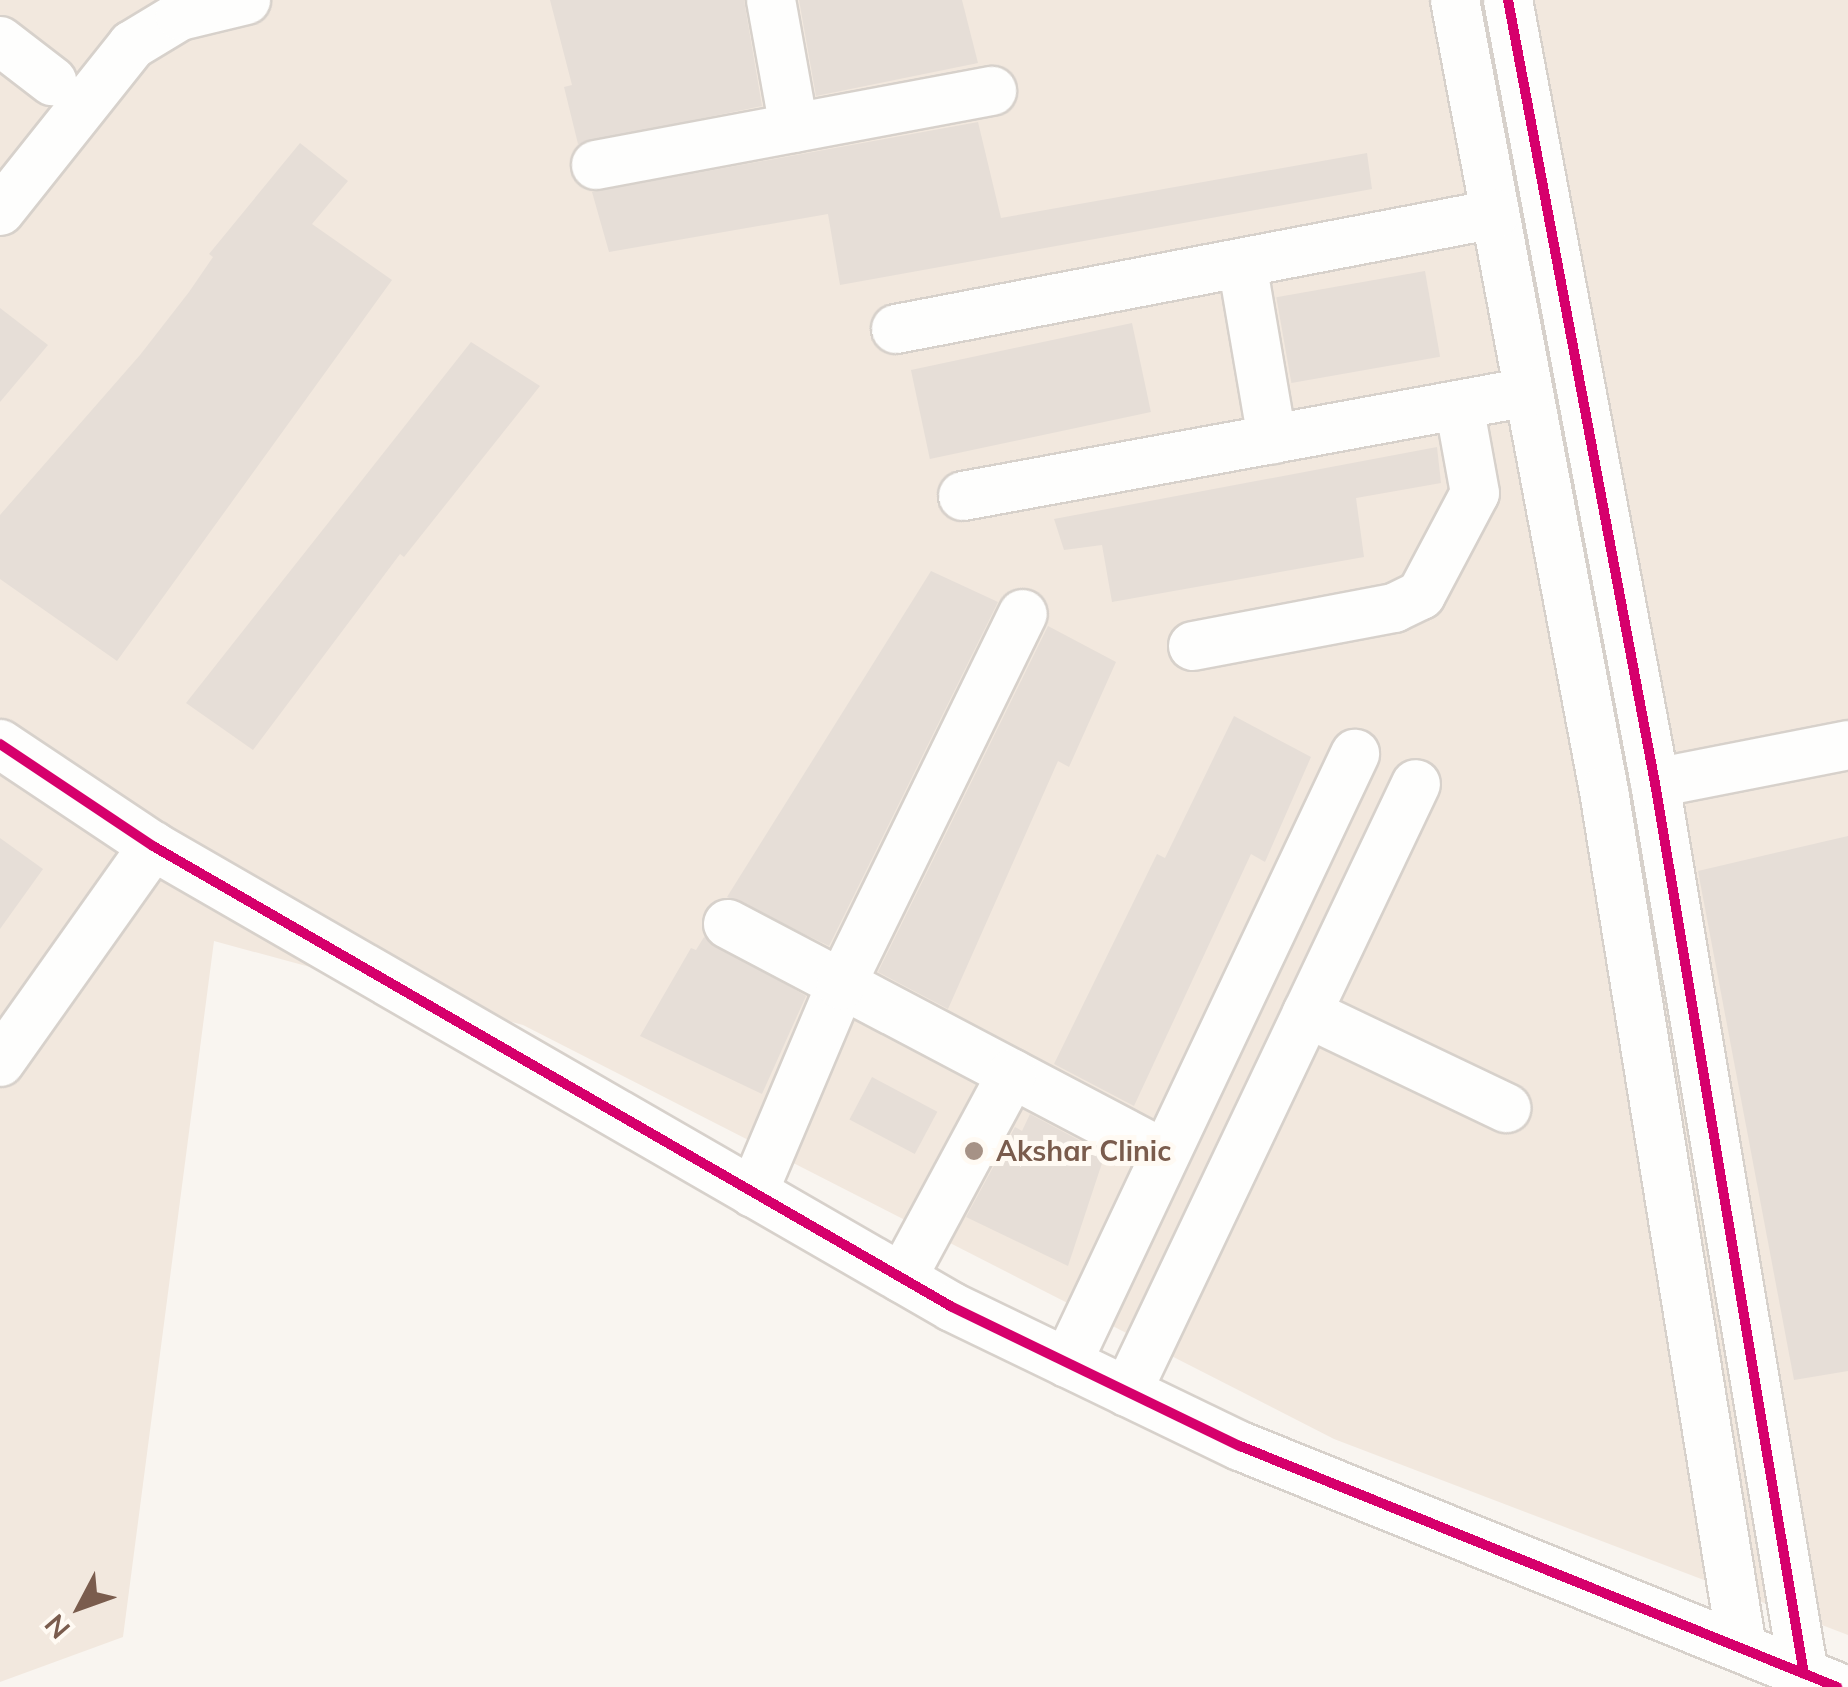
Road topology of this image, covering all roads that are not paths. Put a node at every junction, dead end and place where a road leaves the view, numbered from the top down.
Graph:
1 (246, 0) edge
2 (771, 0) edge
3 (1455, 0) edge
4 (1508, 0) edge
5 (0, 41) edge
6 (52, 81) dead end
7 (992, 91) dead end
8 (794, 128) junction
9 (596, 165) dead end
10 (0, 211) edge
11 (1495, 214) junction
12 (1242, 262) junction
13 (896, 328) dead end
14 (1528, 392) junction
15 (1459, 405) junction
16 (1272, 439) junction
17 (962, 496) dead end
18 (1023, 614) dead end
19 (1193, 646) dead end
20 (0, 744) edge
21 (1848, 746) edge
22 (1355, 754) dead end
23 (1656, 782) junction
24 (1416, 784) dead end
25 (153, 846) junction
26 (728, 924) dead end
27 (841, 985) junction
28 (1307, 1013) junction
29 (0, 1062) edge
30 (1012, 1074) junction
31 (1506, 1108) dead end
32 (1165, 1154) junction
33 (754, 1193) junction
34 (902, 1278) junction
35 (1067, 1364) junction
36 (1127, 1392) junction
37 (1742, 1648) junction
38 (1820, 1680) edge

1 - 10 street
2 - 8 street
3 - 11 street
4 - 23 street
5 - 6 street
7 - 8 street
8 - 9 street
11 - 12 street
11 - 14 street
12 - 13 street
12 - 16 street
14 - 15 street
14 - 37 street
15 - 16 street
15 - 19 street
16 - 17 street
18 - 27 street
20 - 25 street
21 - 23 street
22 - 32 street
23 - 38 street
24 - 28 street
25 - 29 street
25 - 33 street
26 - 27 street
27 - 30 street
27 - 33 street
28 - 31 street
28 - 36 street
30 - 32 street
30 - 34 street
32 - 35 street
33 - 34 street
34 - 35 street
35 - 36 street
36 - 37 street
37 - 38 street

